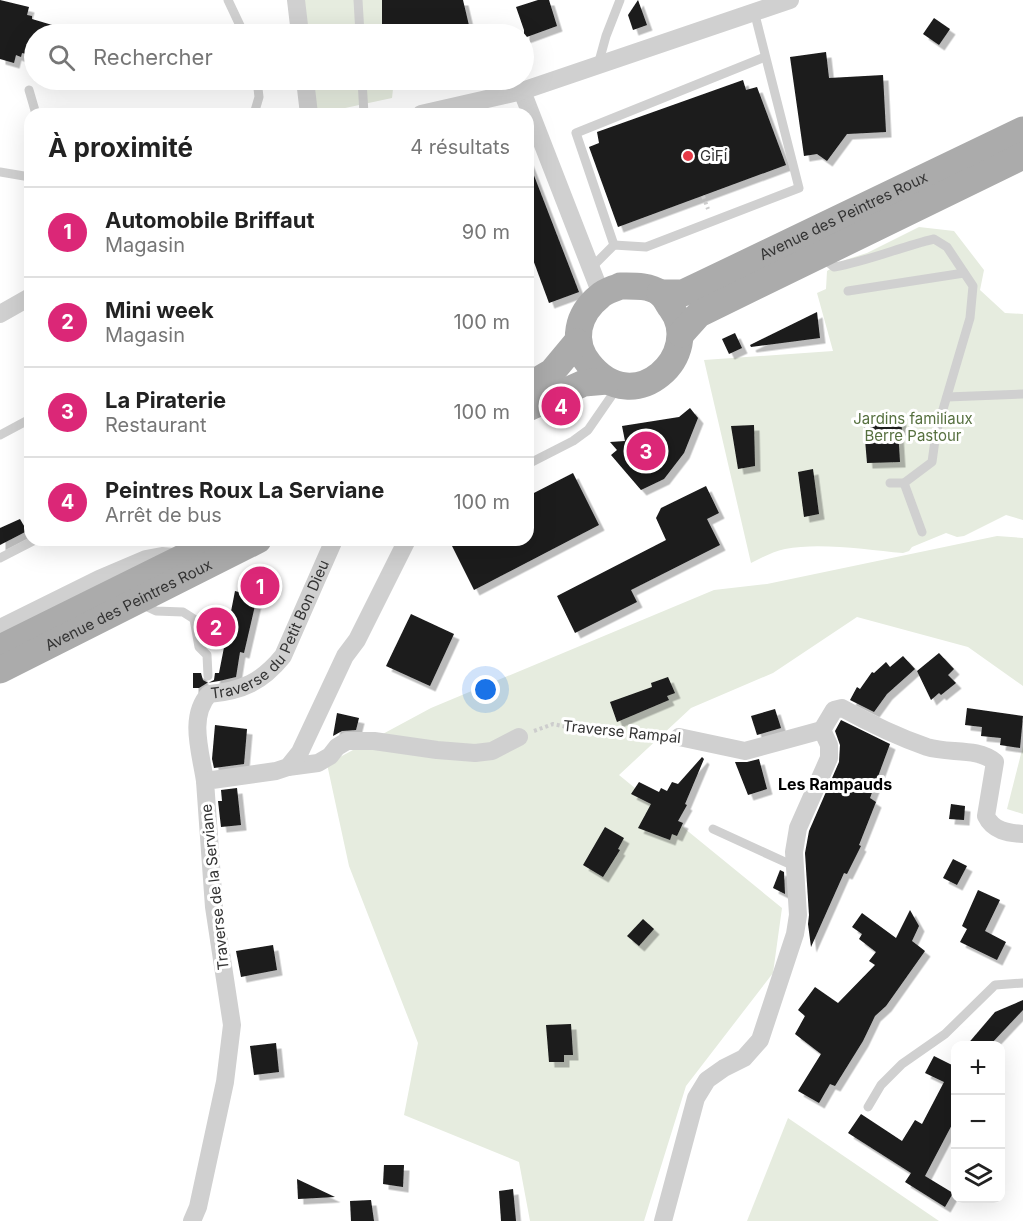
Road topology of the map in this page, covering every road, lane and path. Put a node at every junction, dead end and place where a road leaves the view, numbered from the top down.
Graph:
1 (228, 0) edge
2 (296, 0) edge
3 (358, 0) edge
4 (620, 0) edge
5 (790, 0) edge
6 (754, 11) junction
7 (239, 24) edge
8 (299, 24) edge
9 (359, 24) edge
10 (765, 57) junction
11 (598, 65) junction
12 (534, 87) edge
13 (29, 90) dead end
14 (258, 90) edge
15 (306, 90) edge
16 (363, 90) edge
17 (525, 90) edge
18 (522, 91) junction
19 (34, 108) edge
20 (256, 108) edge
21 (308, 108) edge
22 (364, 108) edge
23 (447, 108) edge
24 (529, 108) edge
25 (534, 122) edge
26 (1023, 130) edge
27 (1023, 156) edge
28 (0, 172) edge
29 (24, 176) edge
30 (614, 246) junction
31 (820, 256) junction
32 (591, 268) junction
33 (964, 273) junction
34 (848, 291) dead end
35 (660, 293) junction
36 (601, 294) junction
37 (24, 300) edge
38 (0, 314) edge
39 (681, 334) junction
40 (577, 342) junction
41 (534, 382) edge
42 (612, 384) junction
43 (1023, 394) edge
44 (947, 397) junction
45 (534, 405) edge
46 (24, 422) edge
47 (0, 435) edge
48 (534, 461) edge
49 (890, 483) dead end
50 (904, 483) junction
51 (922, 532) dead end
52 (24, 546) edge
53 (206, 546) edge
54 (246, 546) edge
55 (331, 546) edge
56 (404, 546) edge
57 (0, 558) edge
58 (183, 558) junction
59 (137, 602) junction
60 (0, 628) edge
61 (0, 648) edge
62 (0, 670) edge
63 (208, 676) dead end
64 (822, 730) junction
65 (519, 737) joint
66 (680, 737) joint
67 (288, 767) junction
68 (205, 781) junction
69 (713, 829) dead end
70 (1023, 834) edge
71 (796, 867) junction
72 (1023, 983) edge
73 (868, 1107) dead end
74 (192, 1221) edge
75 (663, 1221) edge

1 - 7 lane
2 - 8 street
3 - 9 lane
4 - 11 lane
5 - 6 street
6 - 10 lane
6 - 11 street
10 - 30 lane
10 - 30 lane
11 - 12 street
13 - 19 lane
14 - 20 lane
15 - 21 street
16 - 22 lane
17 - 18 street
18 - 23 street
18 - 24 street
25 - 32 street
26 - 35 main road, Avenue des Peintres Roux
27 - 31 main road, Avenue des Peintres Roux
28 - 29 lane
30 - 32 lane
31 - 33 lane
31 - 39 main road, Avenue des Peintres Roux
32 - 36 street
33 - 34 lane
33 - 44 lane
35 - 36 main road
35 - 39 main road
36 - 40 main road
37 - 38 street
39 - 42 main road
40 - 41 main road
40 - 42 main road
42 - 45 main road
42 - 48 lane
43 - 44 lane
44 - 50 lane
46 - 47 lane
49 - 50 lane
50 - 51 lane
52 - 57 lane
53 - 58 main road, Avenue des Peintres Roux
54 - 59 main road, Avenue des Peintres Roux
55 - 68 street, Traverse du Petit Bon Dieu
56 - 67 street
58 - 60 street, Avenue des Peintres Roux
58 - 61 main road, Avenue des Peintres Roux
59 - 62 main road, Avenue des Peintres Roux
59 - 63 lane
64 - 66 street, Traverse Rampal
64 - 70 street
64 - 71 street
65 - 66 path, Traverse Rampal
65 - 67 street
67 - 68 street
68 - 74 street, Traverse de la Serviane
69 - 71 lane
71 - 75 street
72 - 73 lane

